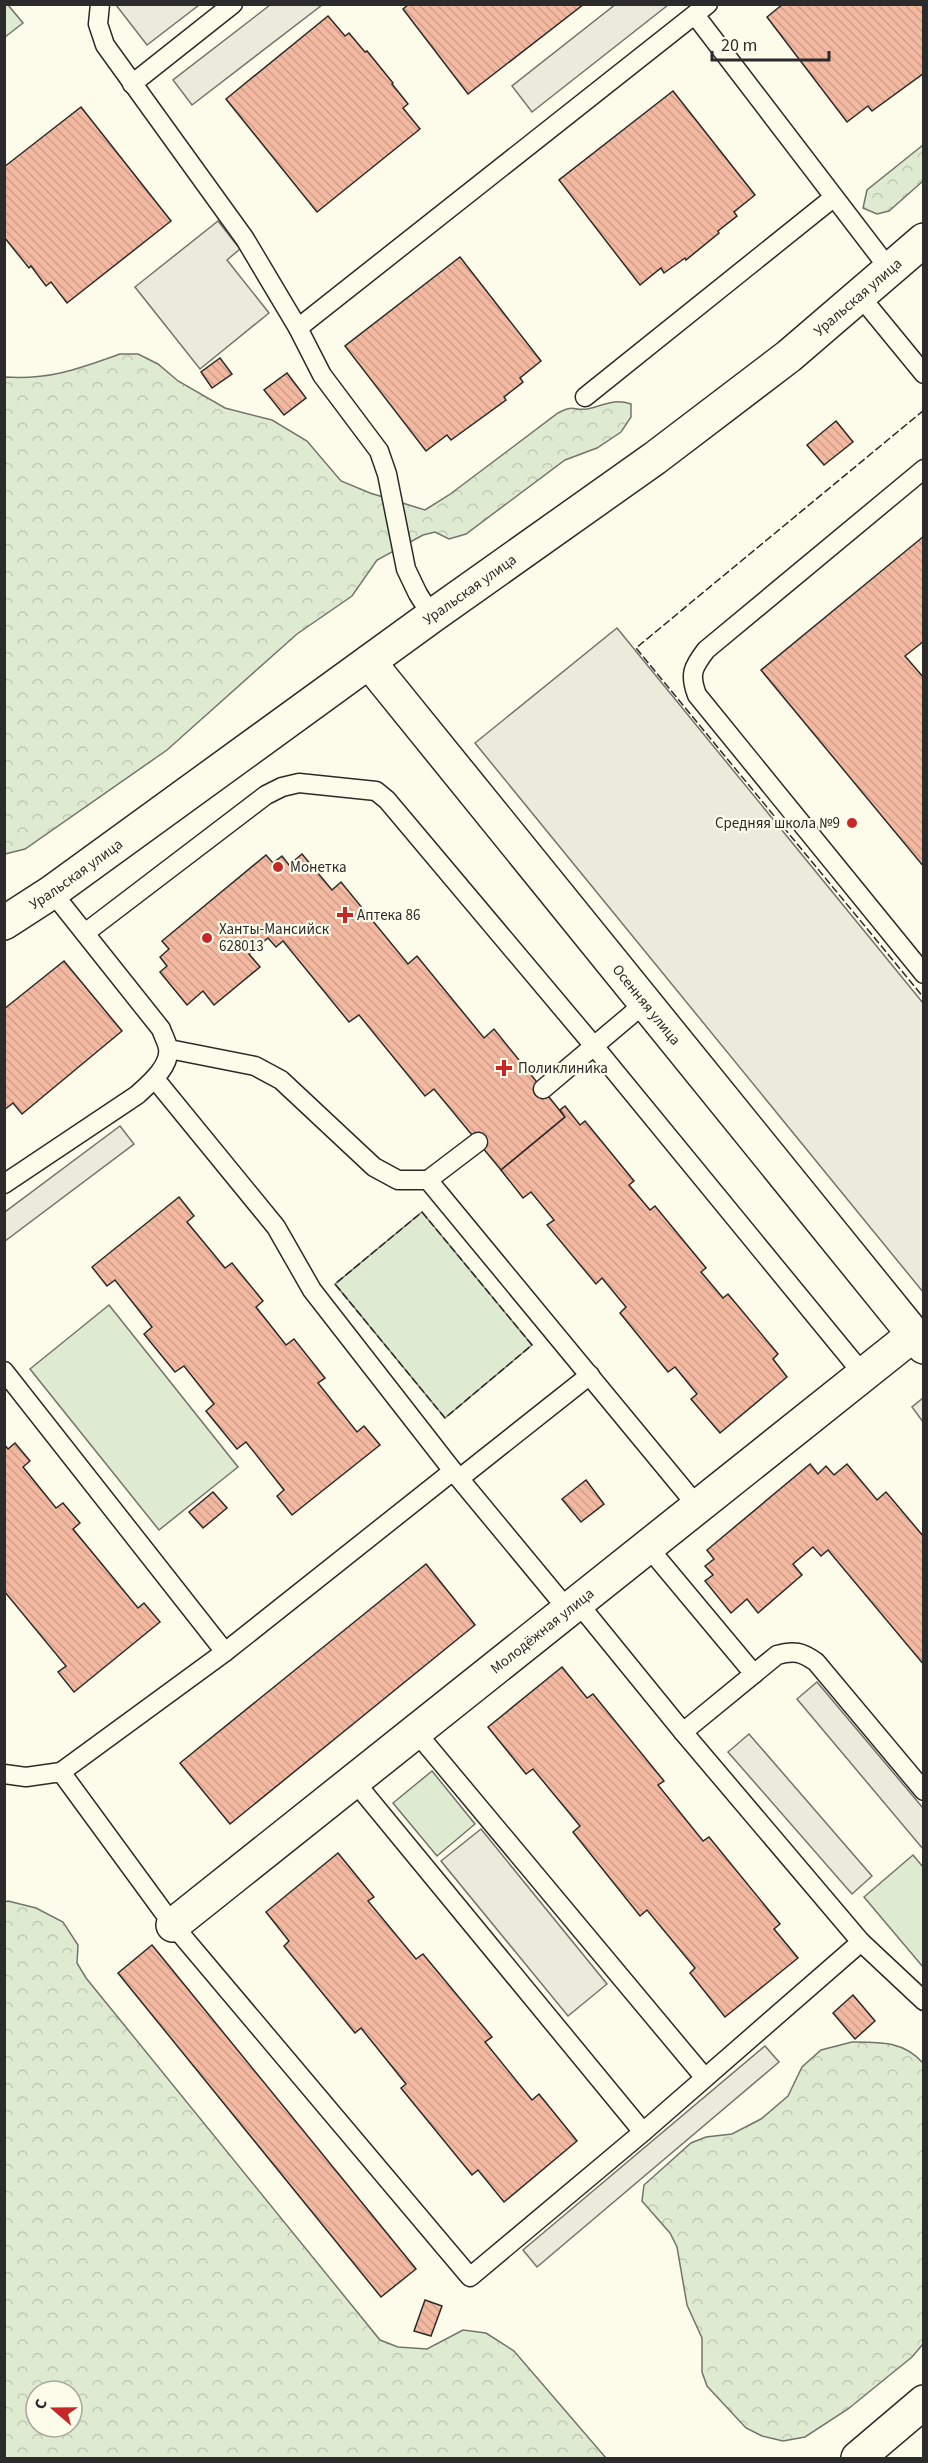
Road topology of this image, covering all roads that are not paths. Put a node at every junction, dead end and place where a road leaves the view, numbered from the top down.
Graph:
1 (100, 4) edge
2 (233, 4) edge
3 (701, 10) edge
4 (132, 84) junction
5 (833, 198) junction
6 (924, 240) edge
7 (890, 270) junction
8 (860, 296) junction
9 (298, 328) junction
10 (924, 374) edge
11 (585, 397) dead end
12 (924, 469) edge
13 (432, 616) junction
14 (369, 662) junction
15 (52, 892) junction
16 (4, 923) edge
17 (85, 933) junction
18 (924, 974) edge
19 (645, 1003) junction
20 (594, 1046) junction
21 (169, 1049) junction
22 (155, 1078) junction
23 (543, 1089) dead end
24 (477, 1142) dead end
25 (428, 1180) junction
26 (4, 1184) edge
27 (918, 1341) edge
28 (4, 1371) edge
29 (863, 1374) junction
30 (591, 1375) junction
31 (457, 1475) junction
32 (698, 1507) junction
33 (648, 1547) junction
34 (573, 1606) junction
35 (225, 1652) junction
36 (754, 1674) junction
37 (416, 1732) junction
38 (683, 1732) junction
39 (62, 1772) junction
40 (4, 1774) edge
41 (355, 1782) junction
42 (924, 1791) edge
43 (173, 1925) junction
44 (861, 1942) junction
45 (924, 2001) edge
46 (705, 2078) junction
47 (643, 2132) junction
48 (924, 2402) edge
49 (858, 2458) edge

1 - 4 lane
2 - 4 lane
3 - 5 lane
3 - 9 lane
4 - 9 lane
5 - 7 lane
5 - 11 lane
6 - 7 street, Уральская улица
7 - 8 street, Уральская улица
8 - 10 lane
8 - 13 street, Уральская улица
9 - 13 lane
12 - 18 lane
13 - 14 street, Уральская улица
14 - 15 street, Уральская улица
14 - 19 street, Осенняя улица
15 - 16 street, Уральская улица
15 - 17 lane
17 - 20 lane
17 - 21 lane
19 - 20 lane
19 - 27 street, Осенняя улица
20 - 23 lane
20 - 29 lane
21 - 22 lane
21 - 25 lane
22 - 26 lane
22 - 31 lane
24 - 25 lane
25 - 30 lane
27 - 29 street, Молодёжная улица
28 - 35 lane
29 - 32 street, Молодёжная улица
30 - 31 lane
30 - 32 lane
31 - 34 lane
31 - 35 lane
32 - 33 street, Молодёжная улица
33 - 34 street, Молодёжная улица
33 - 36 lane
34 - 37 street, Молодёжная улица
34 - 38 lane
35 - 39 lane
36 - 38 lane
36 - 42 lane
37 - 41 street, Молодёжная улица
37 - 46 lane
38 - 44 lane
39 - 40 lane
39 - 43 lane
41 - 43 street, Молодёжная улица
41 - 47 lane
43 - 47 lane
44 - 45 lane
44 - 46 lane
46 - 47 lane
48 - 49 street

